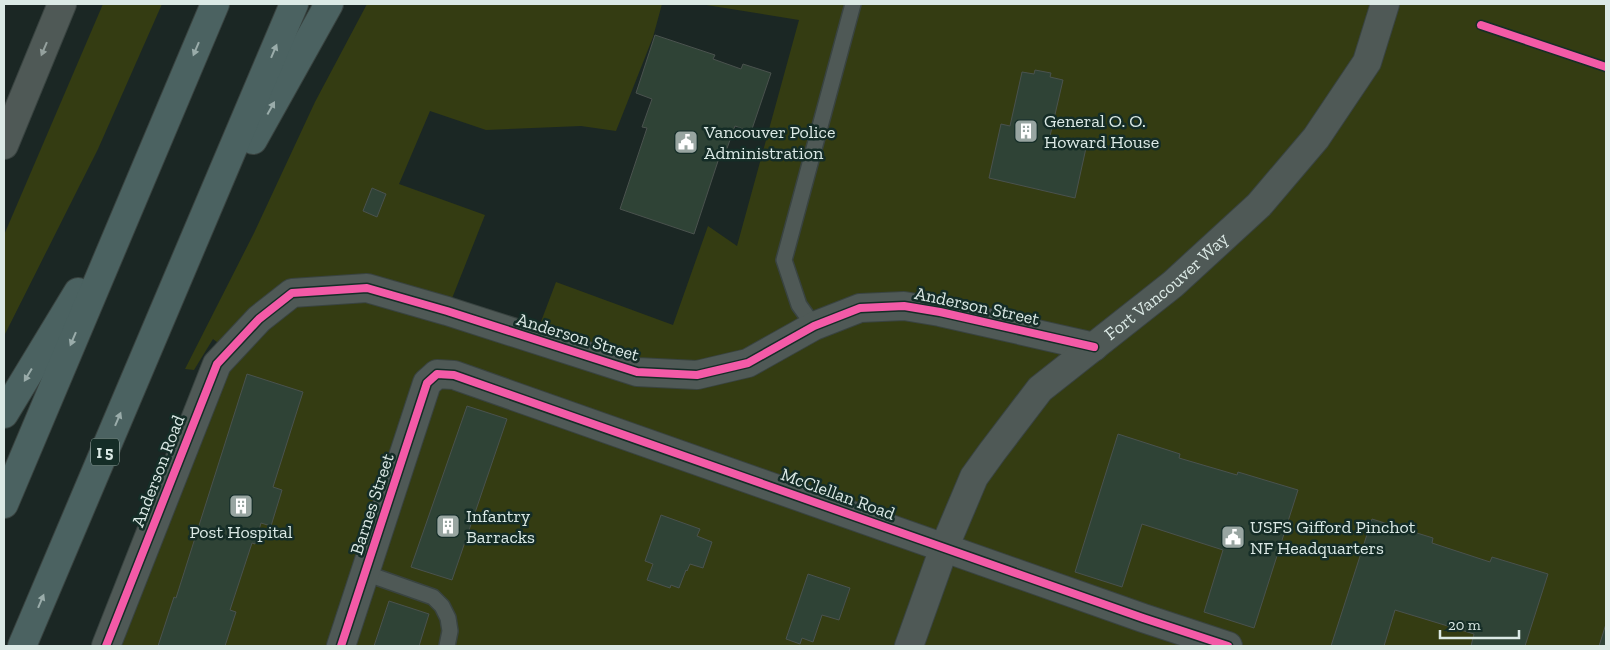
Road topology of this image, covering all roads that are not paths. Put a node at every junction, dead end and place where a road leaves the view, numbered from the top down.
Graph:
1 (62, 4) edge
2 (215, 4) edge
3 (294, 4) edge
4 (329, 4) edge
5 (853, 4) edge
6 (1385, 4) edge
7 (4, 145) edge
8 (126, 214) junction
9 (187, 257) junction
10 (259, 319) joint
11 (814, 326) junction
12 (1094, 347) junction
13 (437, 374) joint
14 (4, 414) edge
15 (4, 504) edge
16 (944, 548) junction
17 (365, 573) junction
18 (22, 646) edge
19 (106, 646) edge
20 (341, 646) edge
21 (447, 646) edge
22 (909, 646) edge
23 (1228, 646) edge

1 -> 7 street
2 -> 8 highway
9 -> 3 highway, I 5
9 -> 4 highway
5 - 11 lane
6 - 12 street, Fort Vancouver Way
8 -> 14 highway
8 -> 15 highway
18 -> 9 highway, I 5
10 - 11 street, Anderson Street
10 - 19 street, Anderson Road
11 - 12 street, Anderson Street
12 - 16 street, Fort Vancouver Way
13 - 16 street, McClellan Road
13 - 17 street, Barnes Street
16 - 22 street, Fort Vancouver Way
16 - 23 street, McClellan Road
17 - 20 street, Barnes Street
17 - 21 lane

